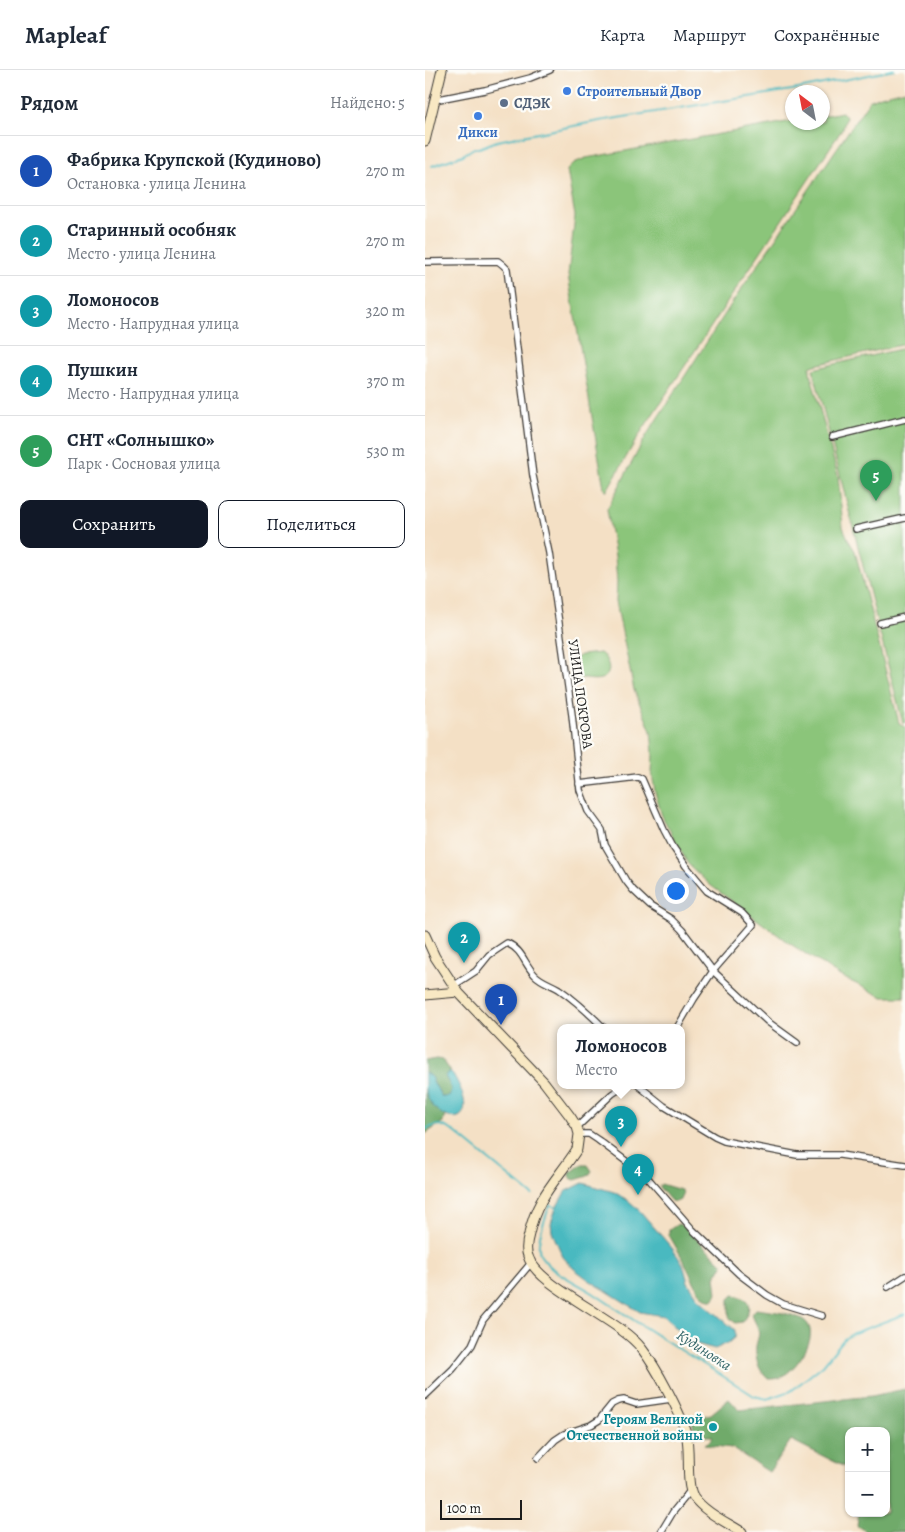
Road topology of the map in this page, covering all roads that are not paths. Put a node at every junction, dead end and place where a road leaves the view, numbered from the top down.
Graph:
1 (442, 70) edge
2 (550, 70) edge
3 (434, 100) junction
4 (425, 140) edge
5 (425, 262) edge
6 (905, 419) edge
7 (832, 437) dead end
8 (905, 518) edge
9 (856, 529) dead end
10 (905, 617) edge
11 (880, 623) dead end
12 (579, 784) junction
13 (425, 935) edge
14 (713, 971) junction
15 (456, 989) junction
16 (425, 995) edge
17 (600, 1024) edge
18 (679, 1024) edge
19 (797, 1043) dead end
20 (620, 1089) edge
21 (643, 1089) edge
22 (578, 1130) junction
23 (905, 1166) edge
24 (531, 1263) junction
25 (905, 1276) edge
26 (888, 1288) dead end
27 (822, 1316) dead end
28 (425, 1396) edge
29 (671, 1399) junction
30 (538, 1458) dead end
31 (690, 1491) junction
32 (661, 1532) edge
33 (742, 1532) edge

1 - 3 main road
2 - 3 street
3 - 4 main road
5 - 12 street, УЛИЦА ПОКРОВА
6 - 7 street
8 - 9 street
10 - 11 street
12 - 14 street, УЛИЦА ПОКРОВА
12 - 14 street
13 - 15 main road
14 - 18 street
14 - 19 street, УЛИЦА ПОКРОВА
15 - 16 main road
15 - 17 street
15 - 22 main road
20 - 22 street
21 - 23 street
22 - 24 main road
22 - 27 street
24 - 28 street
24 - 29 main road
25 - 26 street
29 - 30 street
29 - 31 main road
31 - 32 street
31 - 33 main road

